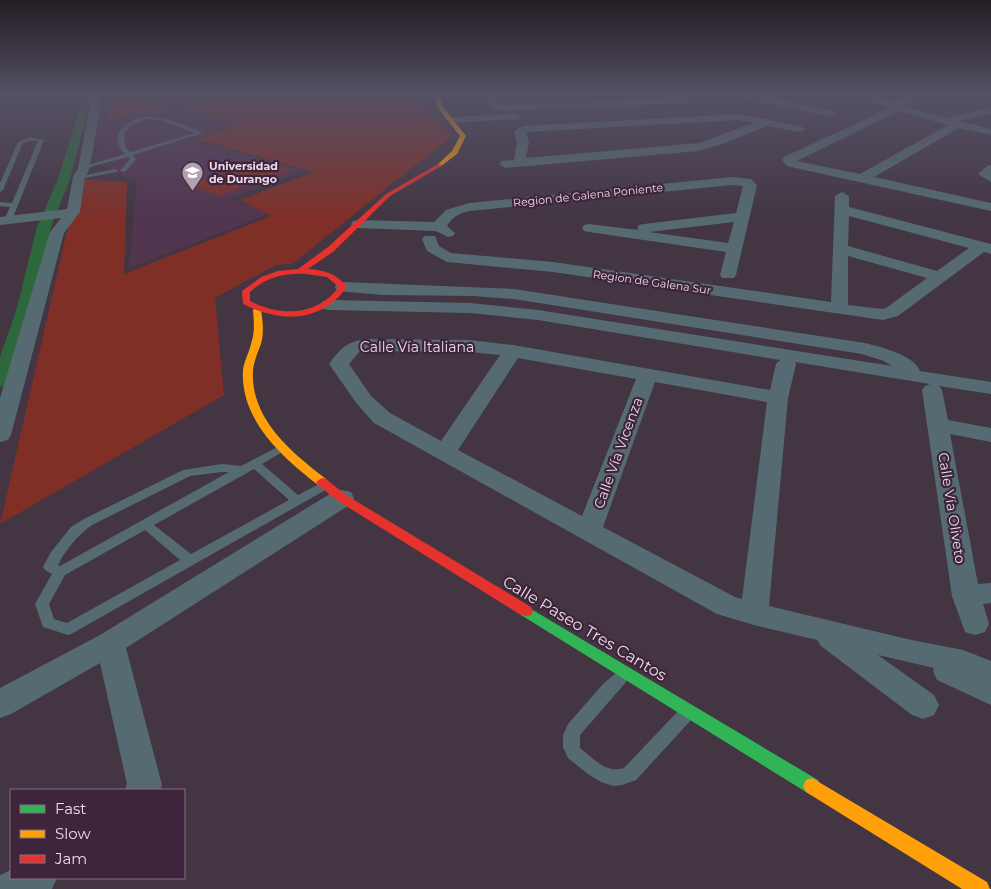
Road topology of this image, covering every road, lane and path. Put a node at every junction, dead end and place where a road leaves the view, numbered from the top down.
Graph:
1 (88, 136) edge
2 (121, 136) edge
3 (188, 136) edge
4 (463, 136) edge
5 (522, 136) edge
6 (560, 136) edge
7 (638, 136) edge
8 (711, 136) edge
9 (732, 136) edge
10 (834, 136) edge
11 (932, 136) edge
12 (718, 142) junction
13 (568, 150) junction
14 (652, 151) junction
15 (129, 154) junction
16 (519, 163) junction
17 (505, 164) dead end
18 (991, 169) edge
19 (18, 170) junction
20 (454, 170) dead end
21 (81, 172) junction
22 (863, 178) junction
23 (991, 178) edge
24 (0, 190) edge
25 (403, 200) dead end
26 (0, 204) edge
27 (991, 207) edge
28 (392, 211) dead end
29 (73, 212) junction
30 (11, 215) edge
31 (742, 217) junction
32 (355, 227) junction
33 (589, 228) dead end
34 (372, 231) junction
35 (428, 232) junction
36 (632, 234) junction
37 (734, 248) junction
38 (986, 248) edge
39 (841, 249) junction
40 (338, 262) dead end
41 (300, 271) junction
42 (326, 274) junction
43 (728, 275) dead end
44 (940, 277) junction
45 (343, 288) junction
46 (329, 304) junction
47 (257, 310) junction
48 (839, 310) junction
49 (294, 314) junction
50 (258, 340) junction
51 (513, 352) junction
52 (786, 364) dead end
53 (647, 375) junction
54 (926, 383) junction
55 (991, 388) edge
56 (778, 398) junction
57 (938, 426) junction
58 (991, 434) edge
59 (0, 435) edge
60 (280, 448) junction
61 (444, 452) junction
62 (249, 466) junction
63 (333, 492) junction
64 (296, 500) junction
65 (145, 524) junction
66 (588, 532) junction
67 (189, 560) junction
68 (60, 572) junction
69 (978, 595) edge
70 (754, 614) junction
71 (975, 624) dead end
72 (822, 631) junction
73 (110, 644) junction
74 (907, 651) junction
75 (626, 673) junction
76 (991, 674) edge
77 (991, 692) edge
78 (0, 704) edge
79 (923, 705) dead end
80 (689, 711) junction
81 (142, 789) edge
82 (36, 879) edge
83 (13, 889) edge
84 (980, 889) edge

1 - 21 street
2 - 15 lane
3 - 15 lane
4 - 32 street
5 - 16 street
6 - 13 street
7 - 14 street
8 - 12 street
9 - 12 street
10 - 22 street
11 - 22 street
12 - 14 street
13 - 14 street
13 - 16 street
15 - 21 lane
15 - 21 lane
16 - 17 street
18 - 23 street
19 - 19 lane
19 - 24 lane
19 - 30 lane
20 - 25 street
21 - 29 street
22 - 27 street
26 - 30 lane
28 - 34 street
29 - 30 street
29 - 59 street
31 - 35 street, Region de Galena Poniente
31 - 36 street
31 - 37 street
32 - 34 street
32 - 41 street
33 - 36 street
34 - 35 street
35 - 48 street, Region de Galena Sur
36 - 37 street
37 - 43 street
38 - 39 street
38 - 44 street
39 - 44 street
39 - 48 street
40 - 42 street
41 - 42 street
41 - 47 street
42 - 45 street
44 - 48 street, Region de Galena Sur
45 - 46 street
45 - 54 street
46 - 49 street
46 - 54 street
47 - 49 street
47 - 50 street, Calle Paseo Tres Cantos
49 - 50 street
50 - 60 street, Calle Paseo Tres Cantos
51 - 53 street, Calle Vía Italiana
51 - 61 street
51 - 61 street, Calle Vía Italiana
52 - 56 street
53 - 56 street, Calle Vía Italiana
53 - 66 street, Calle Vía Vicenza
54 - 55 street
54 - 57 street, Calle Vía Oliveto
56 - 70 street
57 - 58 street
57 - 69 street, Calle Vía Oliveto
60 - 62 lane
60 - 63 street, Calle Paseo Tres Cantos
61 - 66 street, Calle Vía Italiana
62 - 64 lane
62 - 65 lane
62 - 68 lane
63 - 64 lane
63 - 73 street
63 - 75 street, Calle Paseo Tres Cantos
64 - 67 lane
65 - 67 lane
65 - 68 lane
66 - 70 street, Calle Vía Italiana
67 - 68 lane
69 - 71 street, Calle Vía Oliveto
70 - 72 street, Calle Vía Italiana
72 - 74 street, Calle Vía Italiana
72 - 79 street, Calle Vía Italiana
73 - 78 street
73 - 81 street
74 - 76 street, Calle Vía Italiana
74 - 77 street, Calle Vía Italiana
75 - 80 street, Calle Paseo Tres Cantos
75 - 80 lane
80 - 84 street, Calle Paseo Tres Cantos
82 - 83 street

